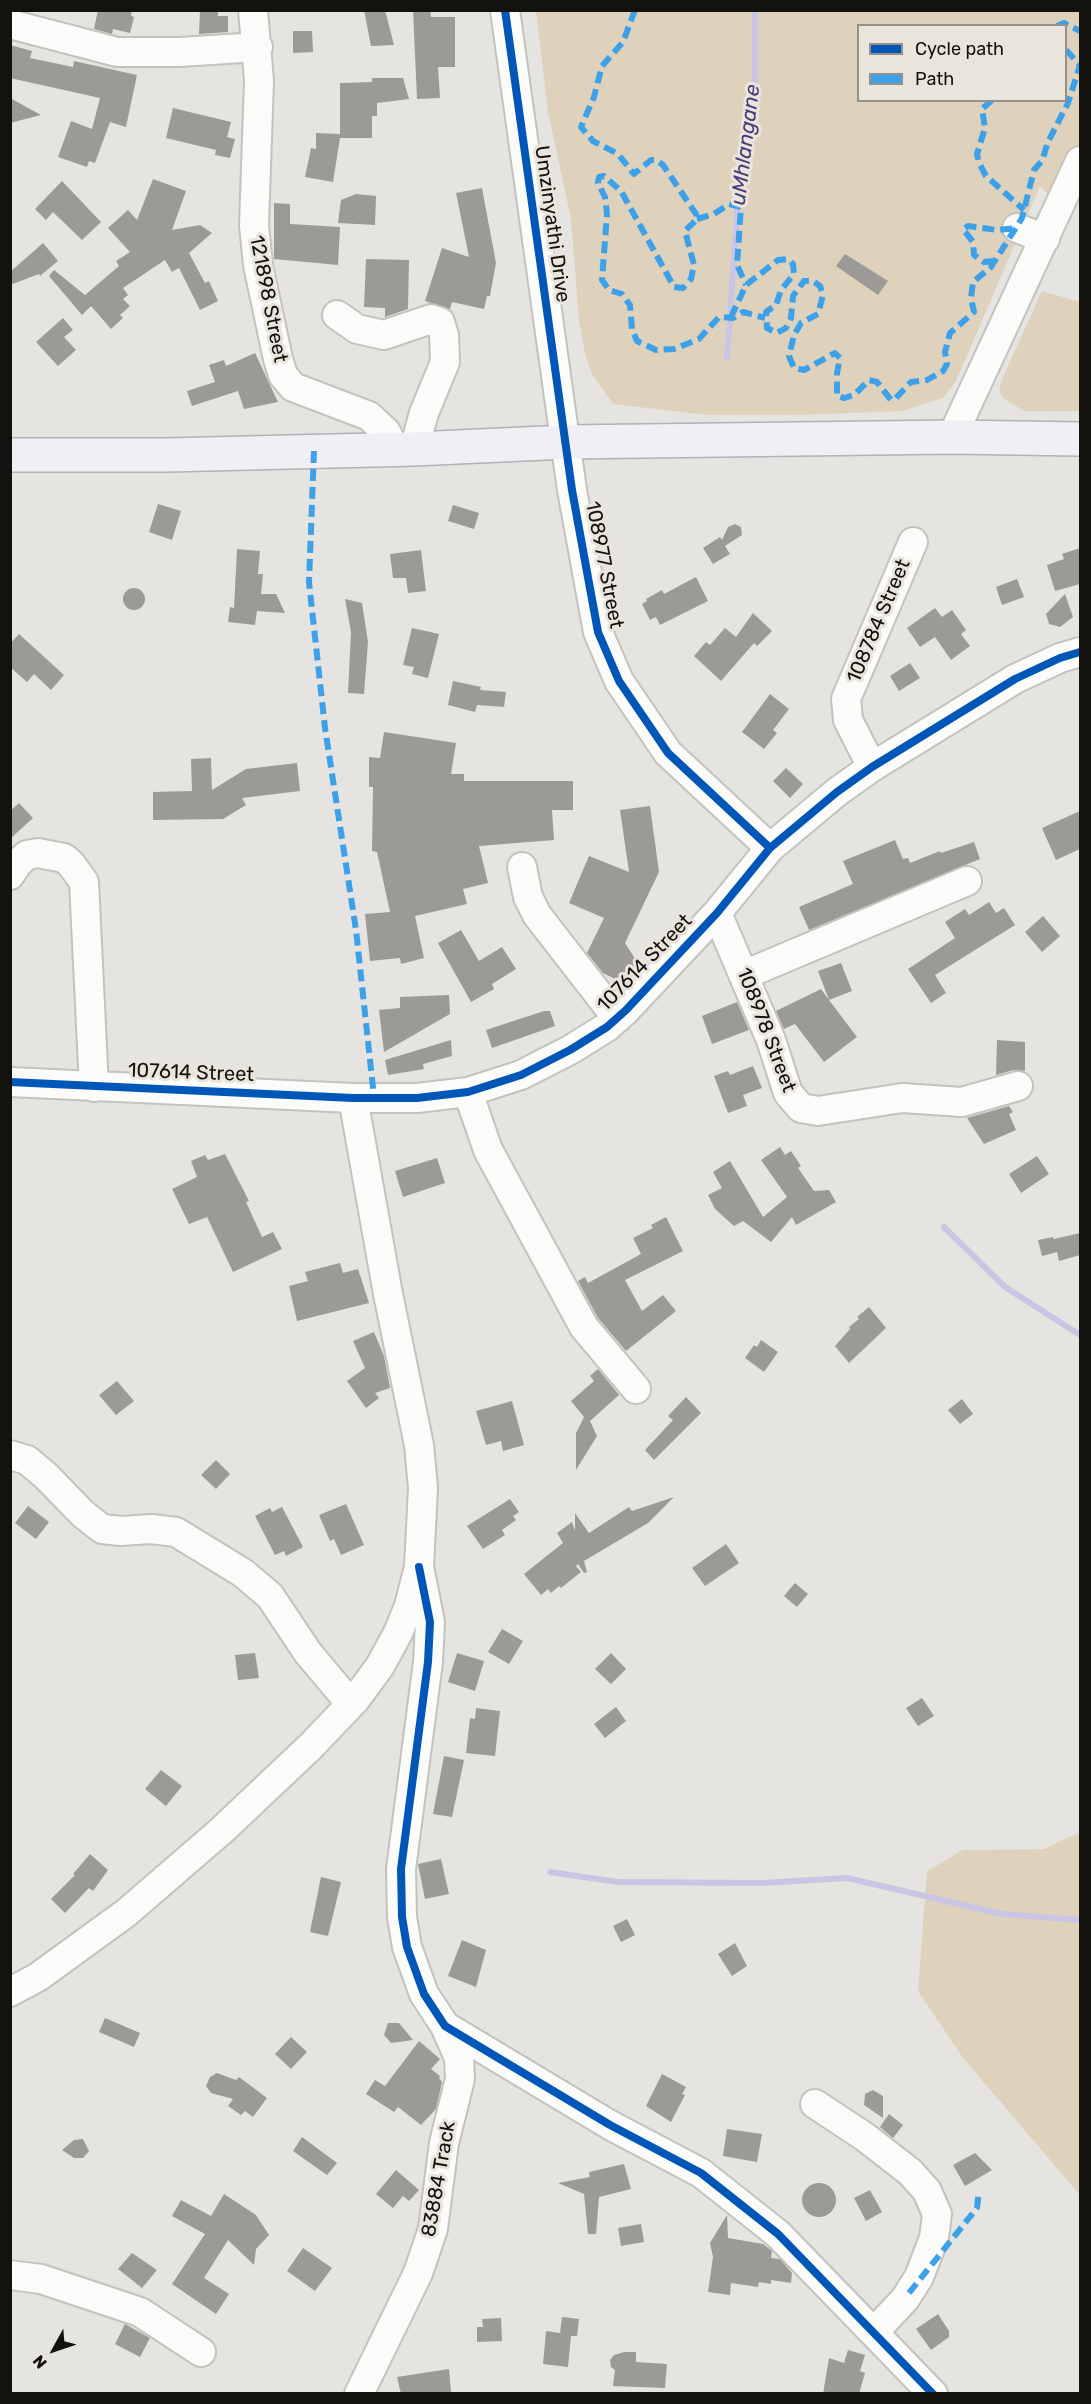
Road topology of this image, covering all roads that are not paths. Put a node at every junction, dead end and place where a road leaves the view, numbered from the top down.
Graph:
1 (254, 10) edge
2 (505, 10) edge
3 (10, 24) edge
4 (258, 47) junction
5 (1080, 161) edge
6 (1017, 228) dead end
7 (1045, 239) junction
8 (337, 315) dead end
9 (952, 436) junction
10 (1080, 439) edge
11 (567, 442) junction
12 (405, 449) junction
13 (10, 455) edge
14 (913, 542) dead end
15 (1080, 652) edge
16 (872, 767) junction
17 (770, 848) junction
18 (522, 867) dead end
19 (10, 875) edge
20 (967, 881) dead end
21 (717, 913) junction
22 (744, 975) junction
23 (616, 1018) junction
24 (10, 1082) edge
25 (1018, 1086) dead end
26 (94, 1087) junction
27 (468, 1092) junction
28 (353, 1098) junction
29 (636, 1389) dead end
30 (10, 1455) edge
31 (419, 1567) junction
32 (351, 1704) junction
33 (10, 1992) edge
34 (446, 2026) junction
35 (815, 2104) dead end
36 (10, 2275) edge
37 (875, 2331) junction
38 (201, 2352) dead end
39 (359, 2394) edge
40 (933, 2394) edge

1 - 4 street, 121898 Street
2 - 11 street, Umzinyathi Drive
3 - 4 street
4 - 12 street, 121898 Street
5 - 7 street
6 - 7 street
7 - 9 street
8 - 12 street
9 - 10 main road
9 - 11 main road
11 - 12 main road
11 - 17 street, 108977 Street
12 - 13 main road
14 - 16 street, 108784 Street
15 - 16 street, 107614 Street
16 - 17 street, 107614 Street
17 - 21 street, 107614 Street
18 - 23 street
19 - 26 street
20 - 22 street
21 - 22 street, 108978 Street
21 - 23 street, 107614 Street
22 - 25 street, 108978 Street
23 - 27 street, 107614 Street
24 - 26 street, 107614 Street
26 - 28 street, 107614 Street
27 - 28 street, 107614 Street
27 - 29 street
28 - 31 street
30 - 32 street
31 - 32 street
31 - 34 street
32 - 33 street
34 - 37 street
34 - 39 street, 83884 Track
35 - 37 street
36 - 38 street
37 - 40 street

